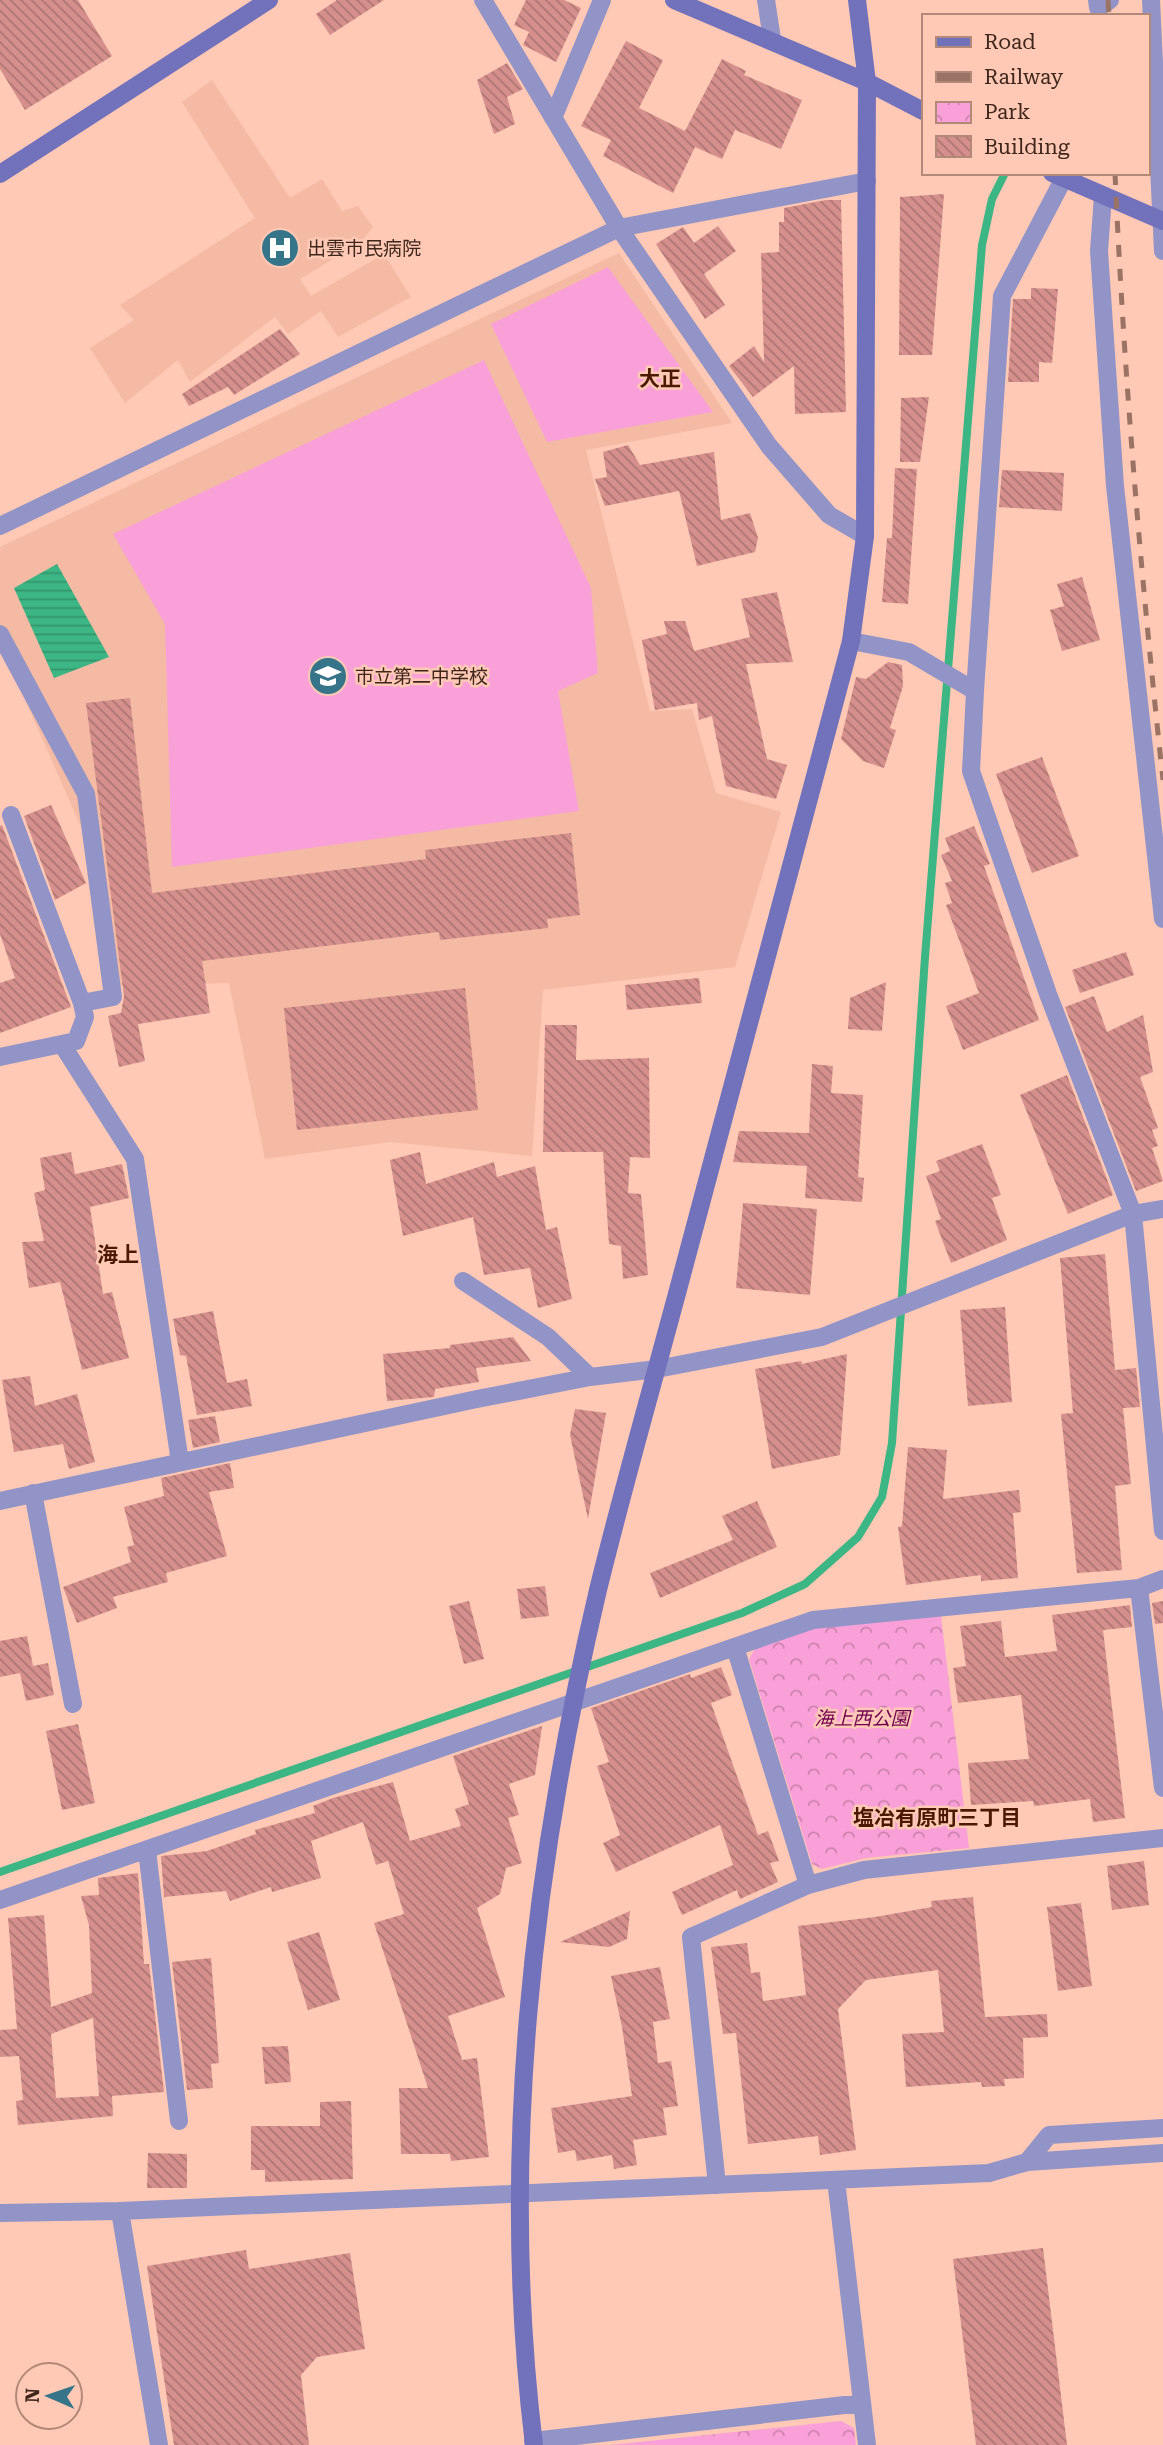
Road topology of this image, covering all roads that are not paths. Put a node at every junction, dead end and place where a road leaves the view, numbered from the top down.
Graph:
1 (269, 0) edge
2 (483, 0) edge
3 (602, 0) edge
4 (674, 0) edge
5 (766, 0) edge
6 (857, 0) edge
7 (1097, 0) edge
8 (1110, 0) edge
9 (1151, 1) edge
10 (772, 39) junction
11 (867, 82) junction
12 (922, 110) edge
13 (553, 118) junction
14 (0, 174) edge
15 (1056, 175) edge
16 (867, 181) junction
17 (1103, 196) junction
18 (1163, 221) edge
19 (619, 228) junction
20 (1163, 251) edge
21 (0, 526) edge
22 (866, 536) junction
23 (0, 634) edge
24 (851, 641) junction
25 (975, 691) junction
26 (11, 815) dead end
27 (1163, 919) edge
28 (82, 1003) junction
29 (63, 1046) junction
30 (0, 1057) edge
31 (1163, 1209) edge
32 (1133, 1214) junction
33 (463, 1281) dead end
34 (657, 1369) junction
35 (590, 1377) junction
36 (180, 1462) junction
37 (33, 1493) junction
38 (0, 1501) edge
39 (1163, 1531) edge
40 (1163, 1579) edge
41 (1139, 1588) junction
42 (735, 1647) junction
43 (574, 1701) junction
44 (73, 1703) dead end
45 (1163, 1788) edge
46 (1163, 1838) edge
47 (147, 1850) junction
48 (808, 1885) junction
49 (0, 1900) edge
50 (179, 2121) dead end
51 (1163, 2128) edge
52 (1163, 2153) edge
53 (1027, 2162) junction
54 (836, 2180) junction
55 (717, 2185) junction
56 (520, 2194) junction
57 (120, 2211) junction
58 (0, 2213) edge
59 (862, 2403) junction
60 (533, 2443) edge
61 (159, 2445) edge
62 (867, 2445) edge

1 - 14 street
2 - 13 street
3 - 13 street
4 - 10 street
5 - 10 street
6 - 11 street
7 - 8 street
9 - 18 street
10 - 11 street
11 - 12 street
11 - 16 street
13 - 19 street
15 - 17 street
15 - 25 street
16 - 19 street
16 - 22 street
17 - 18 street
17 - 27 street
18 - 20 street
19 - 21 street
19 - 22 street
22 - 24 street
23 - 28 street
24 - 25 street
24 - 34 street
25 - 32 street
26 - 28 street
28 - 29 street
29 - 30 street
29 - 36 street
31 - 32 street
32 - 34 street
32 - 39 street
33 - 35 street
34 - 35 street
34 - 43 street
35 - 36 street
36 - 37 street
37 - 38 street
37 - 44 street
40 - 41 street
41 - 42 street
41 - 45 street
42 - 43 street
42 - 48 street
43 - 47 street
43 - 56 street
46 - 48 street
47 - 49 street
47 - 50 street
48 - 55 street
51 - 53 street
52 - 53 street
53 - 54 street
54 - 55 street
54 - 59 street
55 - 56 street
56 - 57 street
56 - 60 street
57 - 58 street
57 - 61 street
59 - 60 street
59 - 62 street

